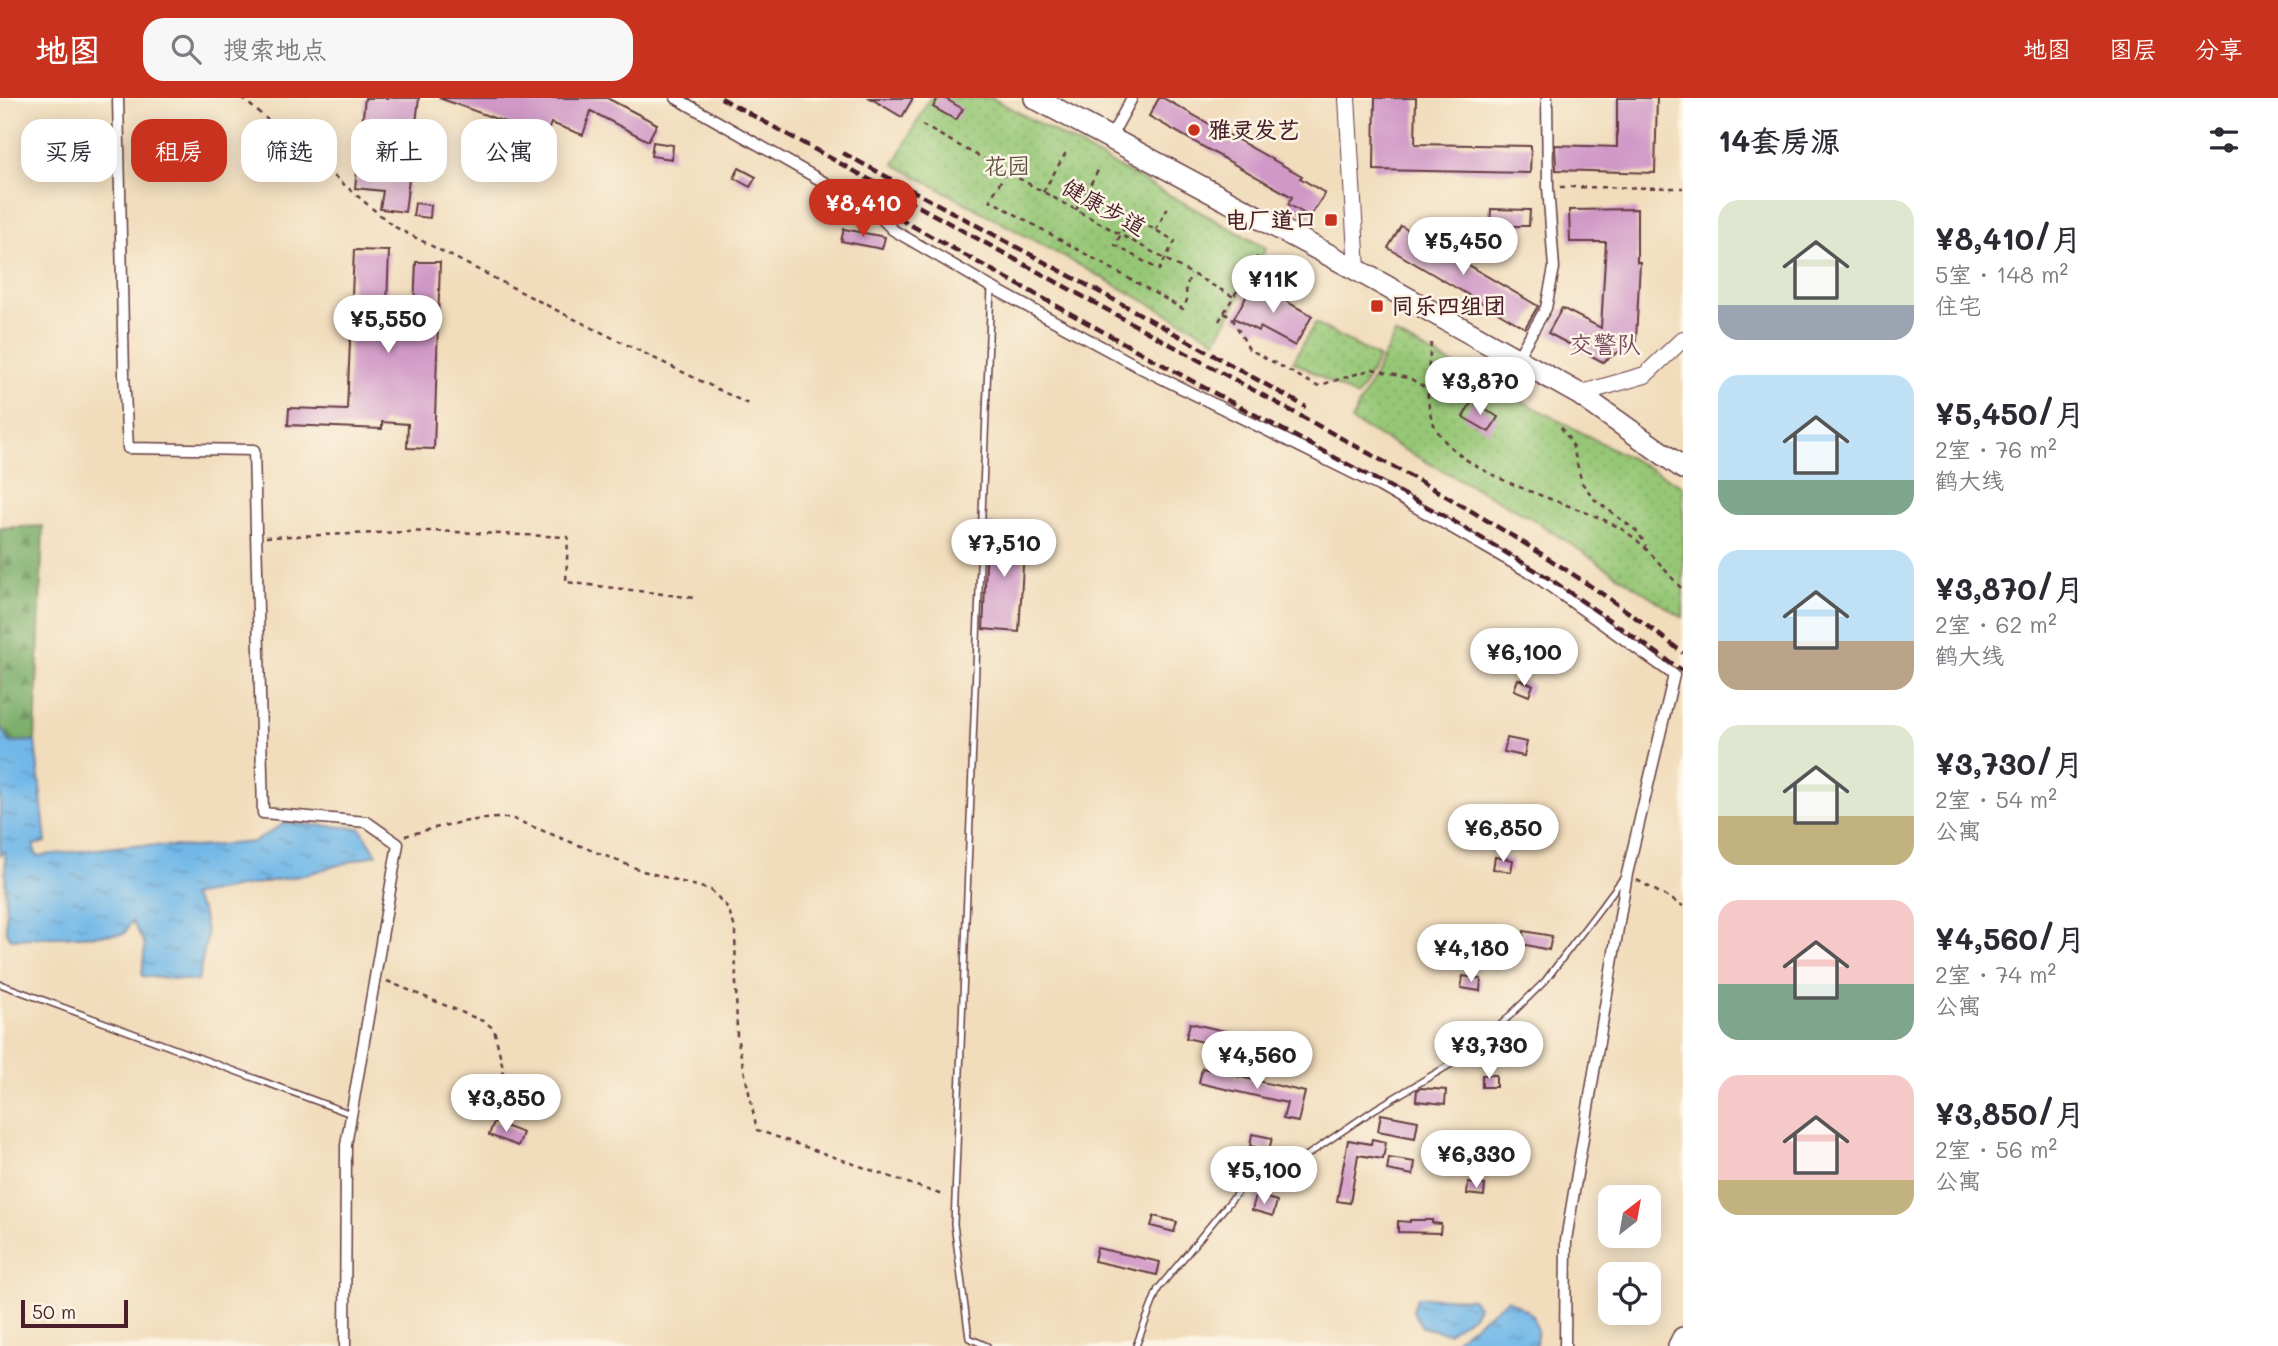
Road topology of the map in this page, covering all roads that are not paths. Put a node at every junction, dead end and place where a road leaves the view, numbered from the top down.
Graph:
1 (118, 98) edge
2 (676, 98) edge
3 (1035, 98) edge
4 (1132, 98) edge
5 (1348, 98) edge
6 (1547, 98) edge
7 (1110, 138) junction
8 (1357, 270) junction
9 (991, 287) junction
10 (1683, 339) edge
11 (1517, 360) junction
12 (1579, 394) junction
13 (1683, 468) edge
14 (1627, 874) junction
15 (0, 984) edge
16 (351, 1114) junction
17 (1683, 1338) edge
18 (345, 1346) edge
19 (987, 1346) edge
20 (1136, 1346) edge
21 (1565, 1346) edge
22 (1679, 1346) edge

1 - 16 street
2 - 9 street
3 - 7 highway
4 - 7 street
5 - 8 street
6 - 11 street
7 - 8 highway
8 - 11 highway
9 - 14 street
9 - 19 lane
10 - 12 street
11 - 12 highway
12 - 13 highway
14 - 20 lane
14 - 21 street
15 - 16 lane
16 - 18 street
17 - 22 highway

